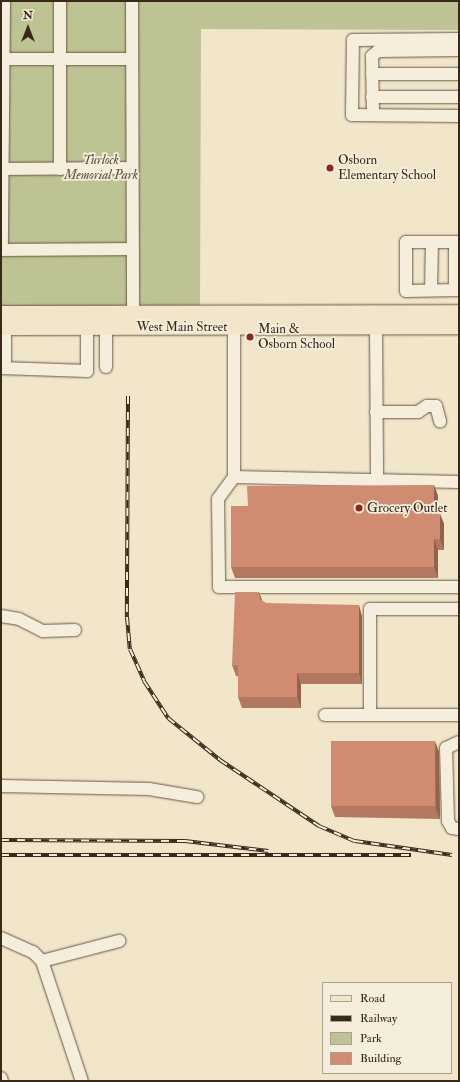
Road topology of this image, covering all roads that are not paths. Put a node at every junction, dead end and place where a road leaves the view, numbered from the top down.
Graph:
1 (4, 1) edge
2 (60, 1) edge
3 (132, 1) edge
4 (459, 40) edge
5 (459, 50) edge
6 (2, 59) edge
7 (60, 59) junction
8 (132, 59) junction
9 (372, 74) junction
10 (459, 74) edge
11 (372, 97) junction
12 (459, 98) edge
13 (373, 115) junction
14 (459, 116) edge
15 (132, 168) junction
16 (2, 169) edge
17 (60, 169) junction
18 (432, 242) junction
19 (457, 242) edge
20 (132, 249) junction
21 (431, 290) junction
22 (457, 290) edge
23 (406, 291) junction
24 (132, 312) junction
25 (406, 312) junction
26 (459, 312) edge
27 (106, 320) junction
28 (2, 322) edge
29 (459, 326) edge
30 (87, 327) junction
31 (234, 327) junction
32 (376, 327) junction
33 (106, 367) dead end
34 (3, 368) edge
35 (376, 412) junction
36 (440, 421) dead end
37 (234, 477) junction
38 (377, 479) junction
39 (459, 482) edge
40 (459, 587) edge
41 (355, 606) edge
42 (370, 608) junction
43 (459, 609) edge
44 (1, 616) edge
45 (75, 630) dead end
46 (325, 715) dead end
47 (370, 715) junction
48 (459, 715) edge
49 (459, 742) edge
50 (1, 786) edge
51 (197, 797) dead end
52 (459, 829) edge
53 (1, 938) edge
54 (119, 941) dead end
55 (42, 961) junction
56 (1, 1078) edge
57 (2, 1081) edge
58 (82, 1081) edge

1 - 6 street
2 - 7 street
3 - 8 street
4 - 13 street
5 - 9 street
6 - 7 street
6 - 16 street
7 - 8 street
7 - 17 street
8 - 15 street
9 - 10 street
9 - 11 street
11 - 12 street
11 - 13 street
13 - 14 street
15 - 17 street
15 - 20 street
16 - 17 street
16 - 20 street
18 - 19 street
18 - 21 street
18 - 23 street
19 - 22 street
20 - 24 street
21 - 22 street
21 - 23 street
23 - 25 street
24 - 25 main road, West Main Street
24 - 27 main road, West Main Street
25 - 26 main road, West Main Street
27 - 28 main road, West Main Street
27 - 30 main road, West Main Street
27 - 31 main road, West Main Street
27 - 33 street
28 - 30 main road, West Main Street
28 - 34 street
29 - 32 main road, West Main Street
30 - 34 street
31 - 32 main road, West Main Street
31 - 37 street
32 - 35 street
35 - 36 street
35 - 38 street
37 - 38 street
37 - 40 street
38 - 39 street
41 - 42 street
42 - 43 street
42 - 47 street
44 - 45 street
46 - 47 street
47 - 48 street
49 - 52 street
50 - 51 street
53 - 55 street
54 - 55 street
55 - 58 street
56 - 57 street

